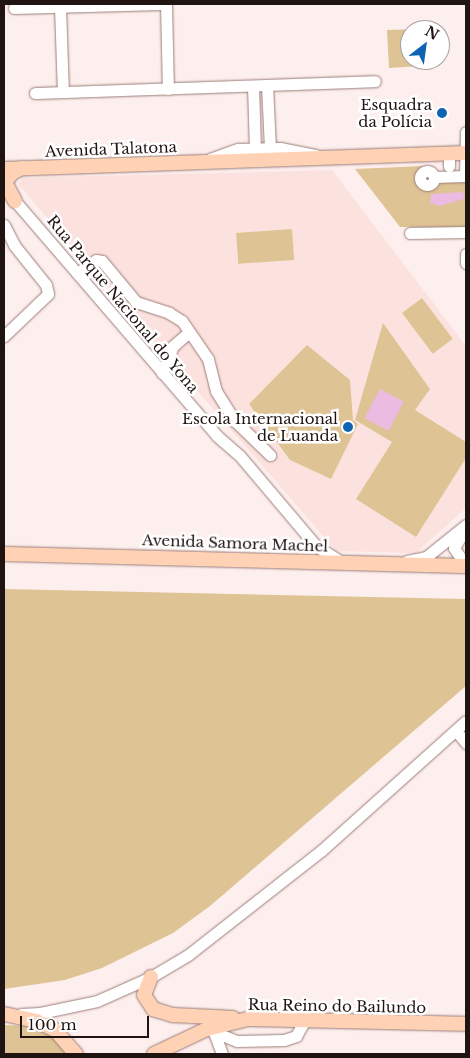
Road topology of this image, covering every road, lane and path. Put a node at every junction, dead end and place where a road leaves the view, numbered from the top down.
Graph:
1 (161, 4) edge
2 (166, 4) edge
3 (60, 7) junction
4 (14, 8) dead end
5 (375, 81) dead end
6 (254, 86) junction
7 (268, 86) junction
8 (168, 89) junction
9 (63, 92) junction
10 (35, 93) dead end
11 (466, 132) edge
12 (255, 148) junction
13 (270, 148) junction
14 (465, 153) edge
15 (333, 158) junction
16 (201, 162) junction
17 (450, 167) junction
18 (22, 168) junction
19 (4, 169) edge
20 (466, 176) edge
21 (434, 177) dead end
22 (4, 189) edge
23 (15, 201) junction
24 (4, 225) edge
25 (466, 232) edge
26 (410, 233) dead end
27 (466, 254) edge
28 (466, 263) edge
29 (77, 273) junction
30 (187, 334) junction
31 (4, 336) edge
32 (162, 373) junction
33 (270, 455) dead end
34 (466, 526) edge
35 (308, 537) junction
36 (4, 554) edge
37 (293, 560) junction
38 (346, 563) junction
39 (396, 564) junction
40 (466, 566) edge
41 (466, 721) edge
42 (456, 731) junction
43 (466, 743) edge
44 (151, 977) junction
45 (10, 1014) edge
46 (248, 1019) junction
47 (305, 1020) junction
48 (466, 1024) edge
49 (210, 1031) junction
50 (76, 1054) edge
51 (154, 1054) edge
52 (222, 1054) edge

1 - 3 street
2 - 8 street
3 - 4 street
3 - 9 street
5 - 7 street
6 - 7 street
6 - 8 street
6 - 12 street
7 - 13 street
8 - 9 street
9 - 10 street
11 - 14 street
12 - 13 street
12 - 16 street
13 - 15 street
14 - 17 main road, Avenida Talatona
14 - 20 street
15 - 16 main road, Avenida Talatona
15 - 17 main road, Avenida Talatona
16 - 18 main road, Avenida Talatona
17 - 20 street
17 - 21 street
18 - 19 main road, Avenida Talatona
18 - 23 main road
22 - 23 main road
23 - 29 street, Rua Parque Nacional do Yona
24 - 31 street
25 - 26 street
27 - 28 street
29 - 30 street
29 - 32 street, Rua Parque Nacional do Yona
30 - 32 street
30 - 33 street
32 - 35 street, Rua Parque Nacional do Yona
34 - 39 street
34 - 40 street
35 - 37 street
35 - 38 street, Rua Parque Nacional do Yona
36 - 37 main road, Avenida Samora Machel
37 - 38 main road, Avenida Samora Machel
38 - 39 main road, Avenida Samora Machel
39 - 40 main road, Avenida Samora Machel
41 - 42 street
42 - 43 street
42 - 44 street
44 - 45 street
44 - 46 main road
45 - 50 main road
46 - 47 main road, Rua Reino do Bailundo
46 - 49 main road, Rua Reino do Bailundo
47 - 48 main road, Rua Reino do Bailundo
47 - 49 street
49 - 51 main road, Rua Reino do Bailundo
49 - 52 street

